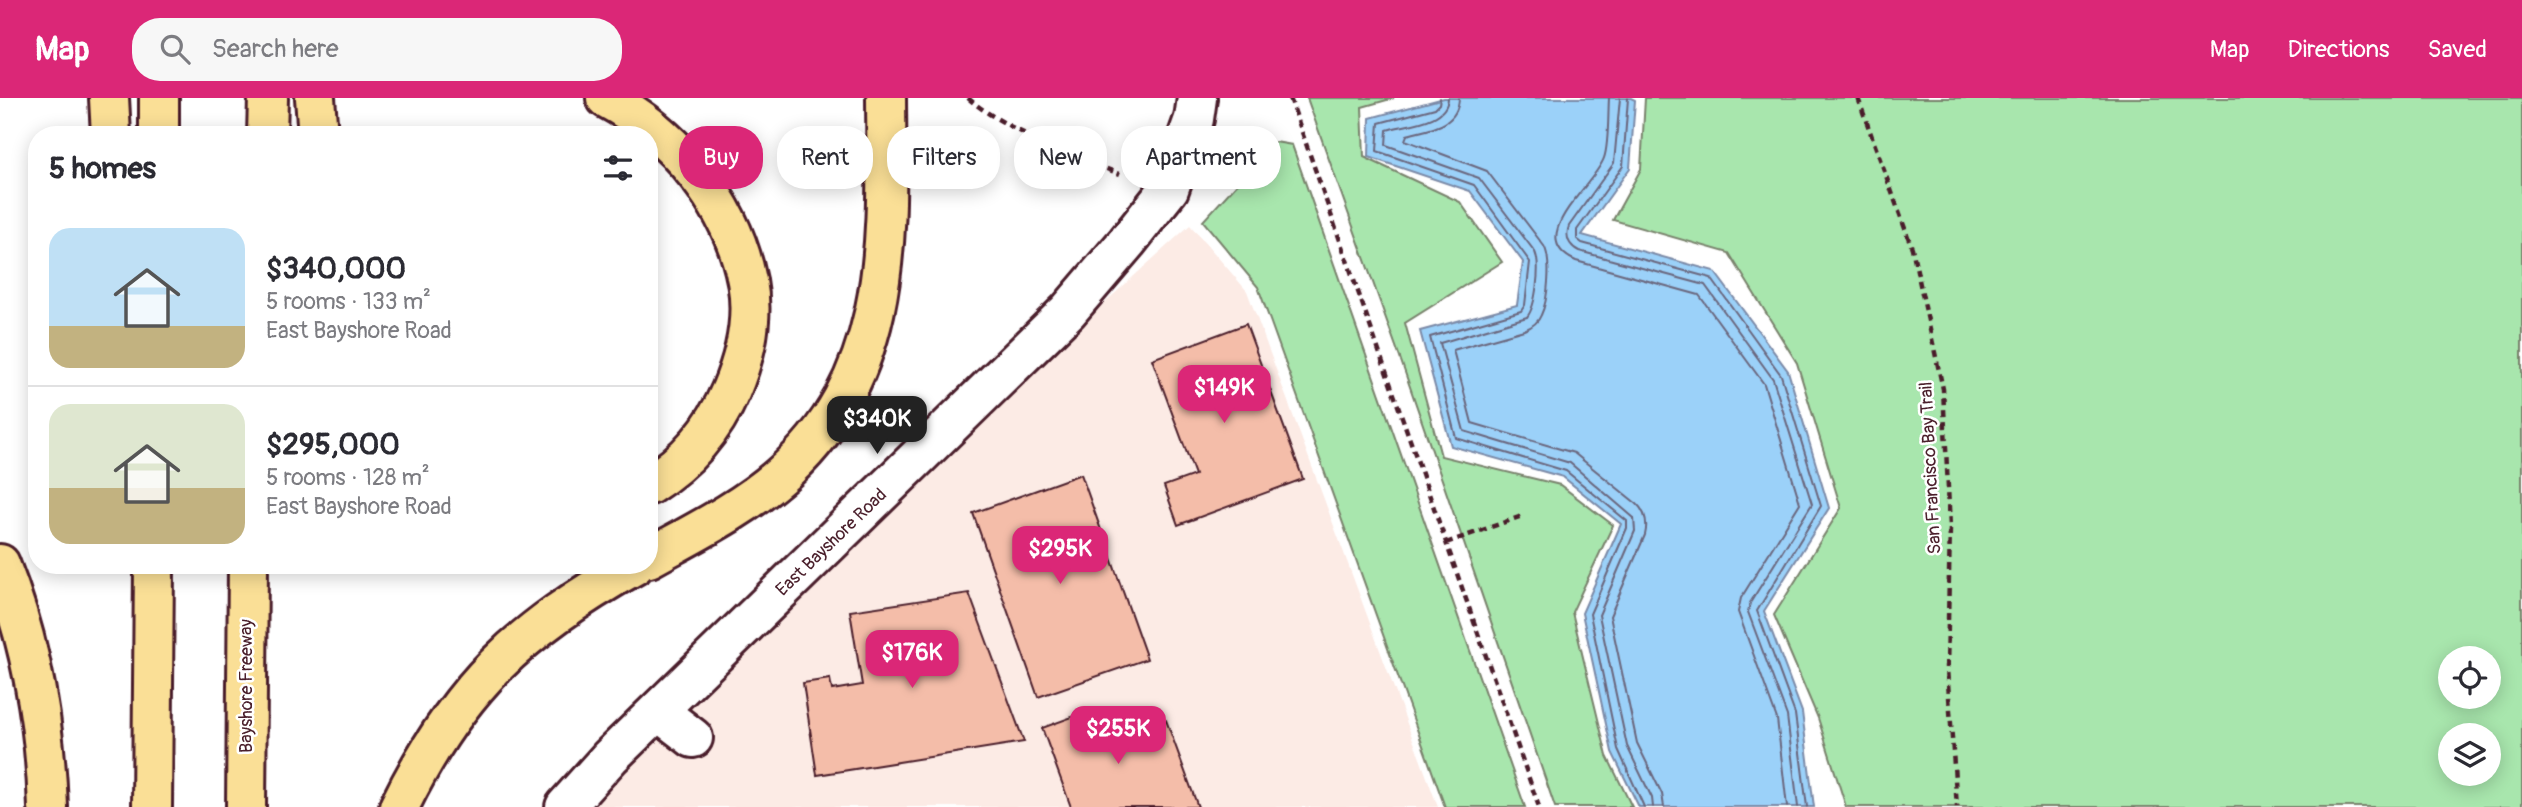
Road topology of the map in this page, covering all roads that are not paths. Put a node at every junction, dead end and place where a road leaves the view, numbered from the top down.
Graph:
1 (109, 98) edge
2 (159, 98) edge
3 (268, 98) edge
4 (315, 98) edge
5 (606, 98) edge
6 (886, 98) edge
7 (1197, 98) edge
8 (111, 126) edge
9 (159, 126) edge
10 (267, 126) edge
11 (317, 126) edge
12 (647, 126) edge
13 (658, 135) edge
14 (658, 478) edge
15 (658, 553) edge
16 (0, 564) edge
17 (152, 574) edge
18 (248, 574) edge
19 (619, 574) edge
20 (658, 711) junction
21 (692, 738) dead end
22 (48, 807) edge
23 (152, 807) edge
24 (246, 807) edge
25 (399, 807) edge
26 (565, 807) edge

1 - 8 highway
2 - 9 highway
3 - 10 highway
4 - 11 highway
5 - 12 highway
6 - 15 highway
7 - 20 street, East Bayshore Road
13 - 14 highway
16 - 22 highway
17 - 23 highway
18 - 24 highway, Bayshore Freeway
19 - 25 highway
20 - 21 street
20 - 26 street, East Bayshore Road

